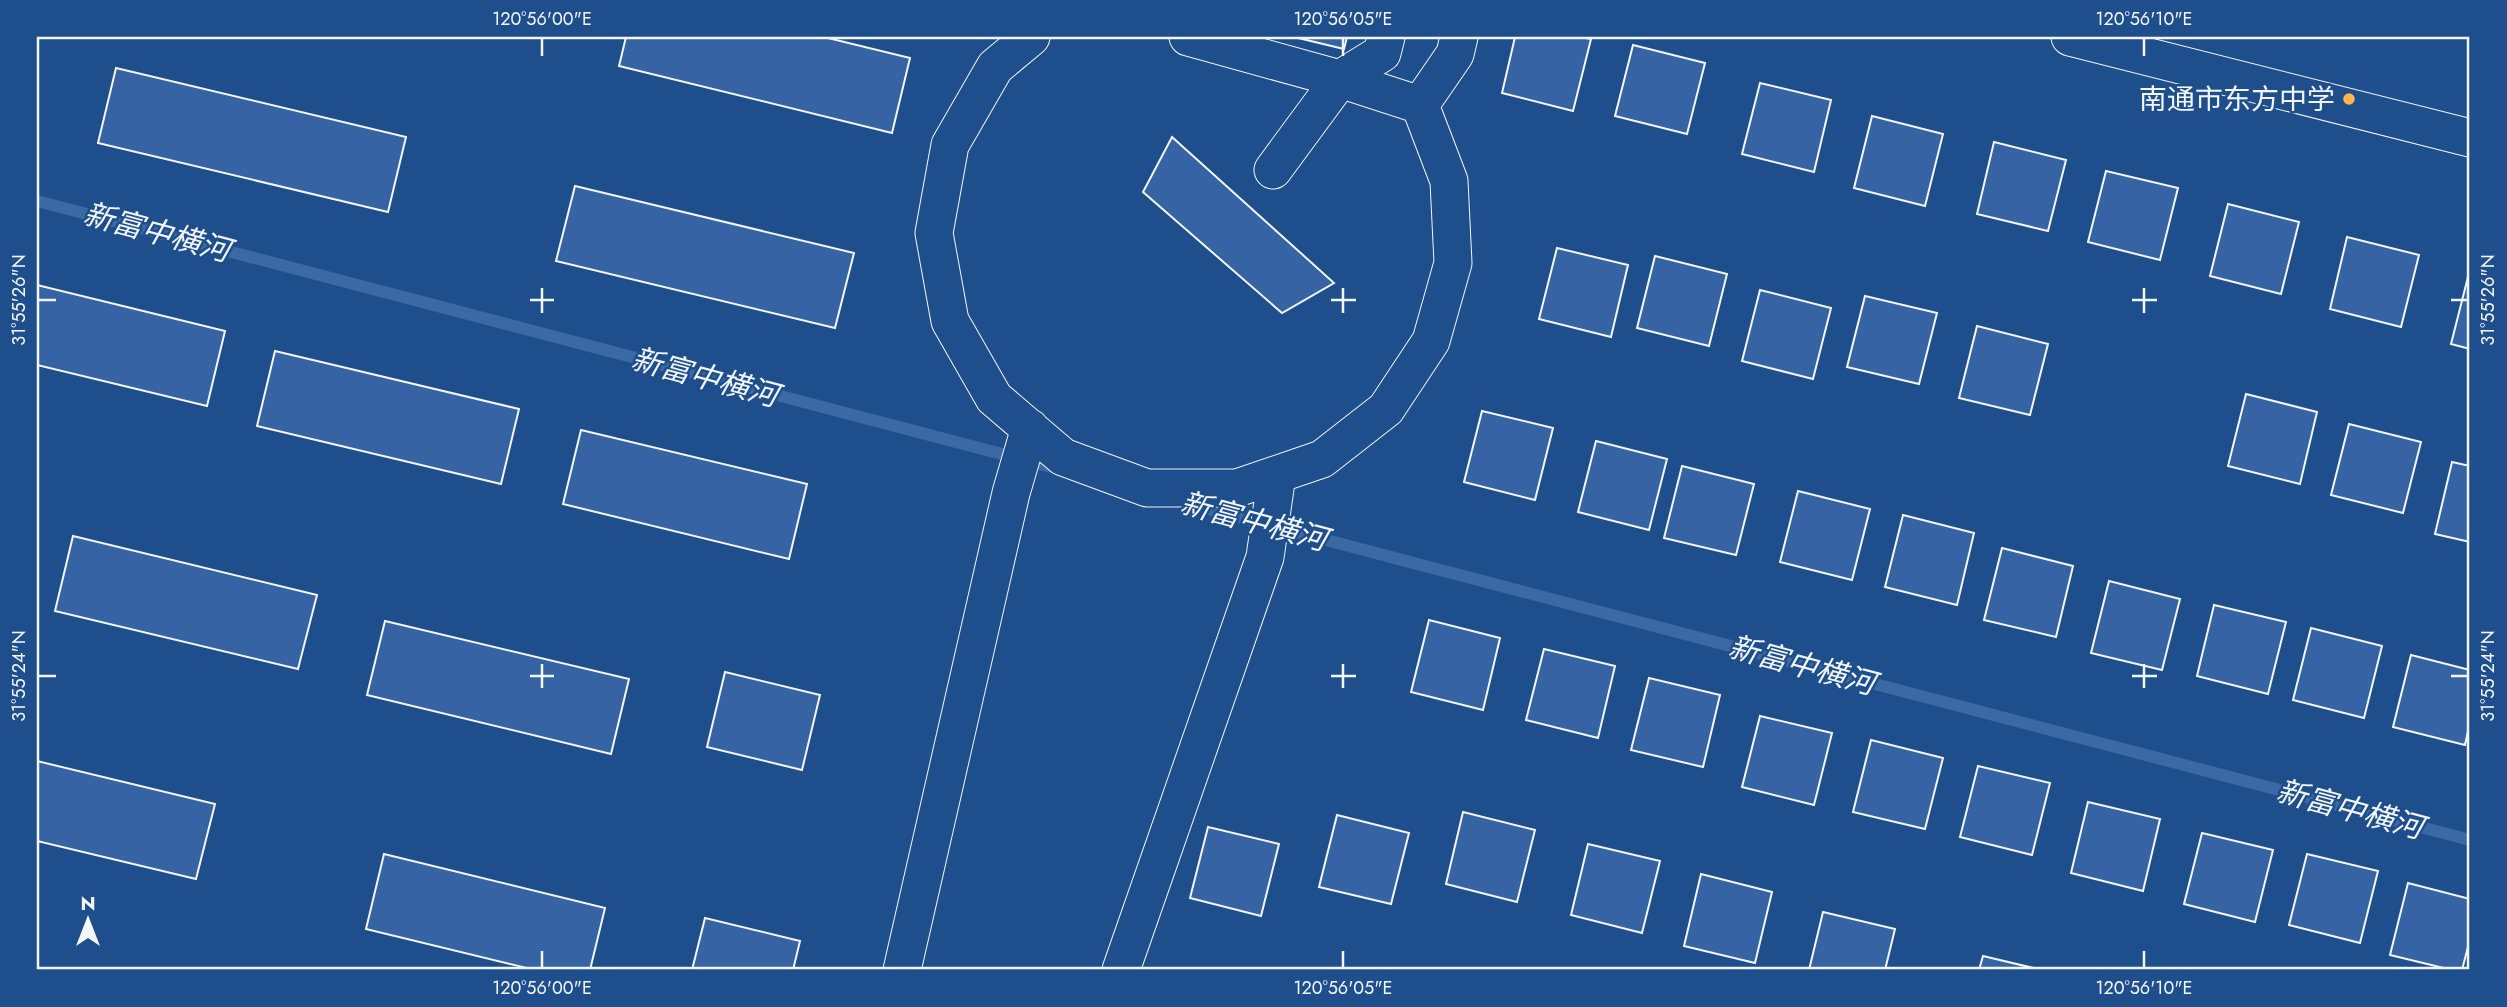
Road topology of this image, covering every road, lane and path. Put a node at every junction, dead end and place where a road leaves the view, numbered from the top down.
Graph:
1 (1031, 37) edge
2 (1188, 37) edge
3 (1386, 37) edge
4 (1459, 37) edge
5 (2070, 37) edge
6 (1340, 79) junction
7 (1420, 105) junction
8 (2470, 138) edge
9 (1273, 170) dead end
10 (1030, 428) junction
11 (1277, 475) junction
12 (902, 970) edge
13 (1121, 970) edge

1 - 10 street
2 - 6 street
3 - 6 street
4 - 7 street
5 - 8 street
6 - 7 street
6 - 9 street
7 - 11 street
10 - 11 street
10 - 12 street
11 - 13 street

